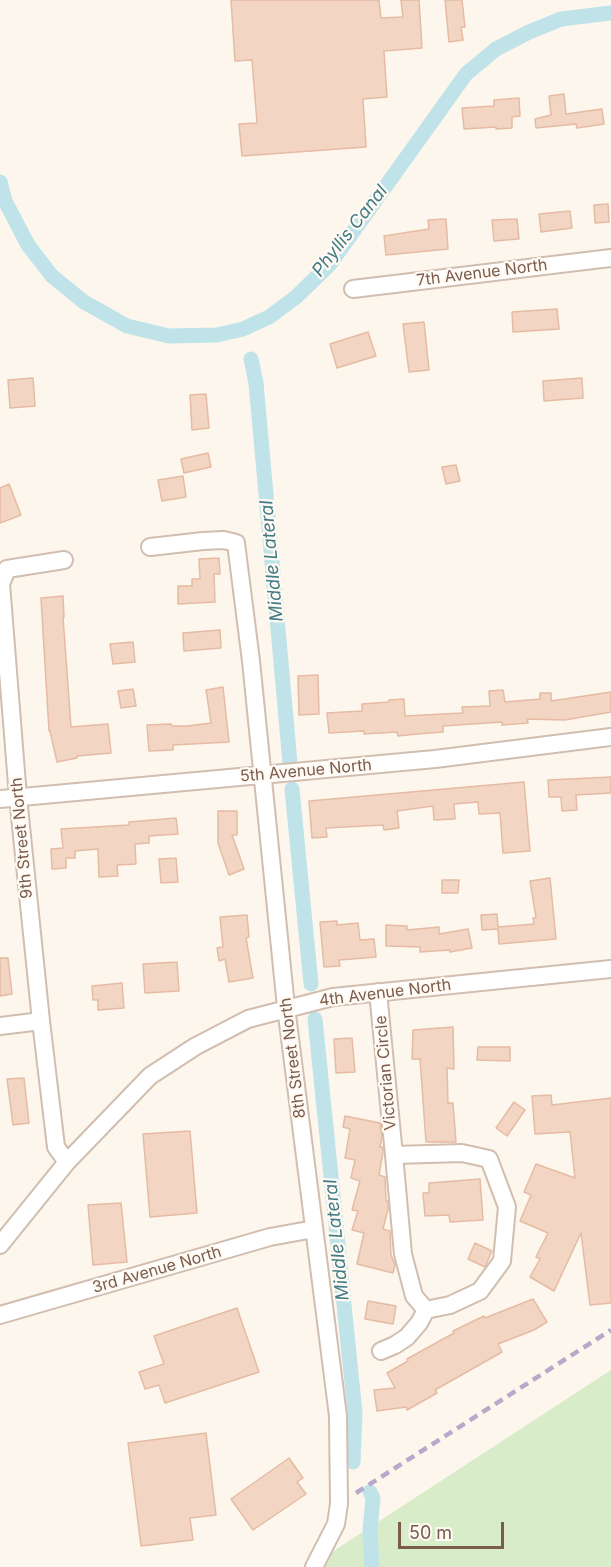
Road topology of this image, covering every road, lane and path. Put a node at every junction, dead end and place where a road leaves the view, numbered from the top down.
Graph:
1 (611, 258) edge
2 (353, 289) dead end
3 (150, 547) dead end
4 (64, 560) dead end
5 (611, 737) edge
6 (262, 775) junction
7 (18, 797) junction
8 (0, 799) edge
9 (611, 969) edge
10 (378, 992) junction
11 (286, 1007) junction
12 (41, 1021) junction
13 (0, 1026) edge
14 (394, 1155) junction
15 (67, 1162) junction
16 (314, 1229) junction
17 (0, 1245) edge
18 (426, 1310) junction
19 (0, 1315) edge
20 (381, 1351) dead end
21 (314, 1567) edge

1 - 2 street, 7th Avenue North
3 - 6 street, 8th Street North
4 - 7 street, 9th Street North
5 - 6 street, 5th Avenue North
6 - 7 street, 5th Avenue North
6 - 11 street, 8th Street North
7 - 8 street, 5th Avenue North
7 - 12 street, 9th Street North
9 - 10 street, 4th Avenue North
10 - 11 street, 4th Avenue North
10 - 14 street, Victorian Circle
11 - 15 street, 4th Avenue North
11 - 16 street, 8th Street North
12 - 13 street
12 - 15 street, 9th Street North
14 - 18 street, Victorian Circle
14 - 18 street, Victorian Circle
15 - 17 street, 4th Avenue North
16 - 19 street, 3rd Avenue North
16 - 21 street, 8th Street North
18 - 20 street

